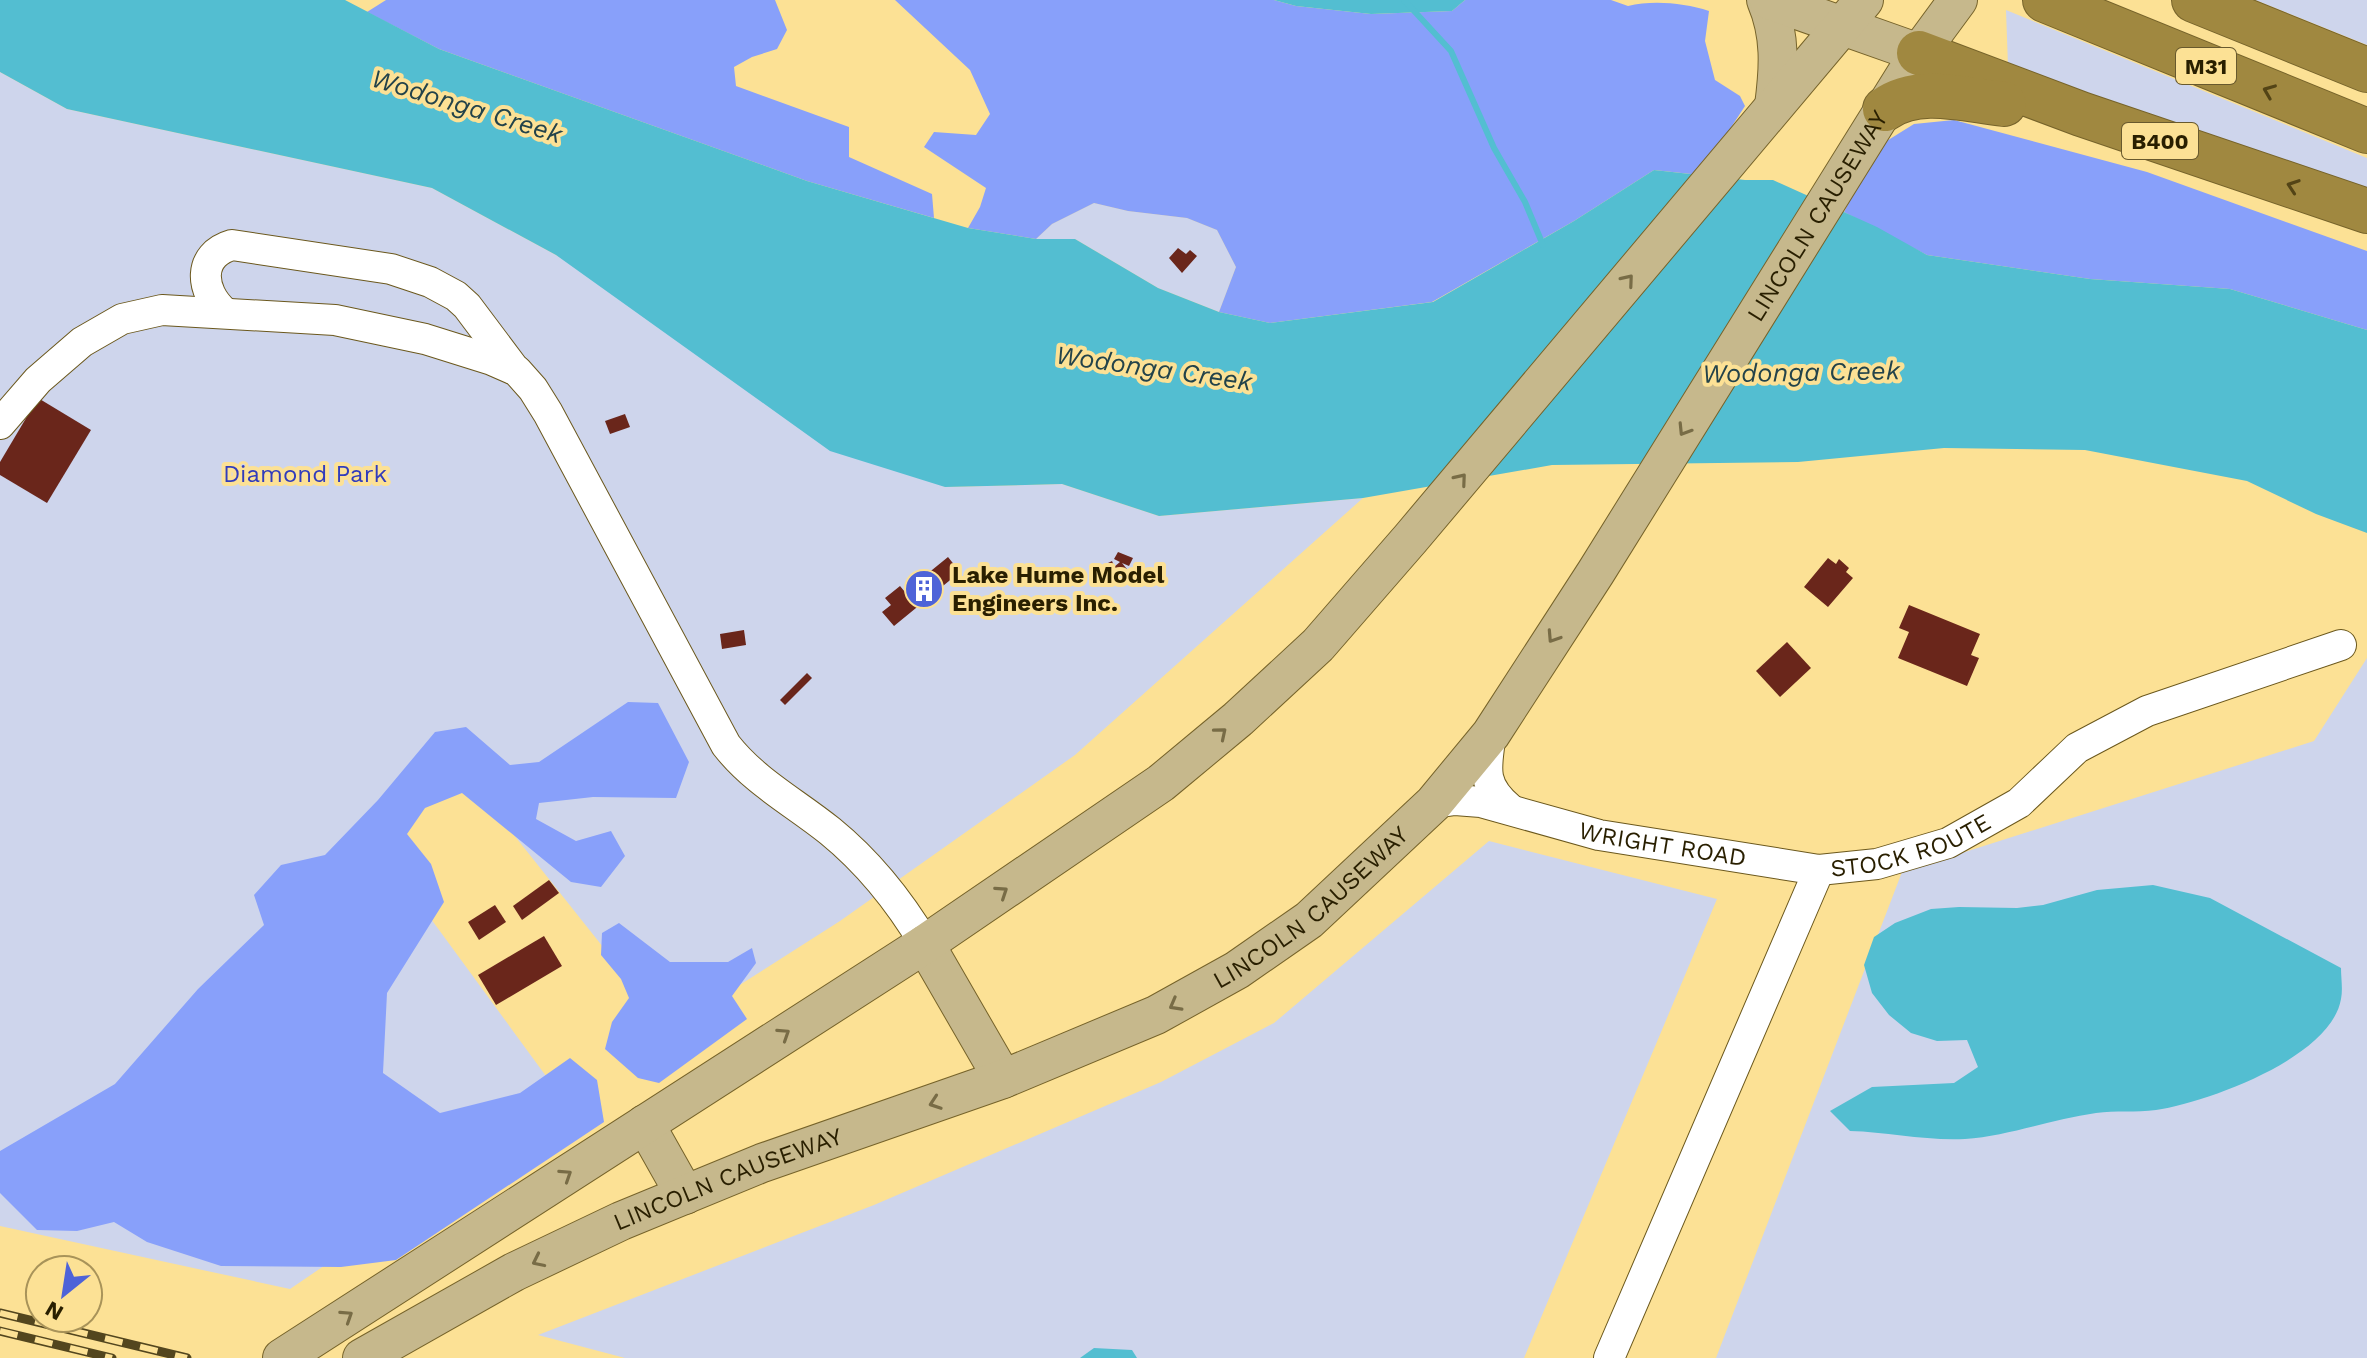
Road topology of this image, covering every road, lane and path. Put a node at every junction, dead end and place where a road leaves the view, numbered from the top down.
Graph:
1 (1768, 0) edge
2 (1958, 0) edge
3 (2045, 0) edge
4 (2194, 0) edge
5 (1857, 8) edge
6 (1919, 53) junction
7 (2367, 70) edge
8 (1771, 109) junction
9 (1885, 109) junction
10 (2081, 114) junction
11 (2367, 131) edge
12 (2367, 211) edge
13 (224, 312) junction
14 (517, 371) junction
15 (0, 424) edge
16 (2341, 645) dead end
17 (1491, 734) junction
18 (1434, 803) junction
19 (1509, 808) junction
20 (1819, 870) junction
21 (925, 944) junction
22 (1003, 1079) junction
23 (645, 1124) junction
24 (685, 1195) junction
25 (282, 1358) edge
26 (362, 1358) edge
27 (1609, 1358) edge

1 - 5 main road, B400
1 - 8 main road
2 - 6 main road, LINCOLN CAUSEWAY
11 -> 3 highway, M31
4 - 7 highway, M31
5 - 6 main road, B400
5 - 8 main road
6 - 9 main road, LINCOLN CAUSEWAY
6 - 10 highway, B400
21 -> 8 main road
9 - 10 highway
9 -> 17 main road, LINCOLN CAUSEWAY
12 -> 10 highway, B400
13 - 14 street
13 - 14 street
13 - 15 street
14 - 21 street
16 - 20 street, STOCK ROUTE
17 - 18 main road, LINCOLN CAUSEWAY
17 - 19 street
18 - 19 street, WRIGHT ROAD
18 -> 22 main road, LINCOLN CAUSEWAY
19 - 20 street, WRIGHT ROAD
20 - 27 street, STOCK ROUTE
21 - 22 main road
23 -> 21 main road
22 -> 24 main road, LINCOLN CAUSEWAY
23 - 24 main road
25 -> 23 main road
24 -> 26 main road, LINCOLN CAUSEWAY

